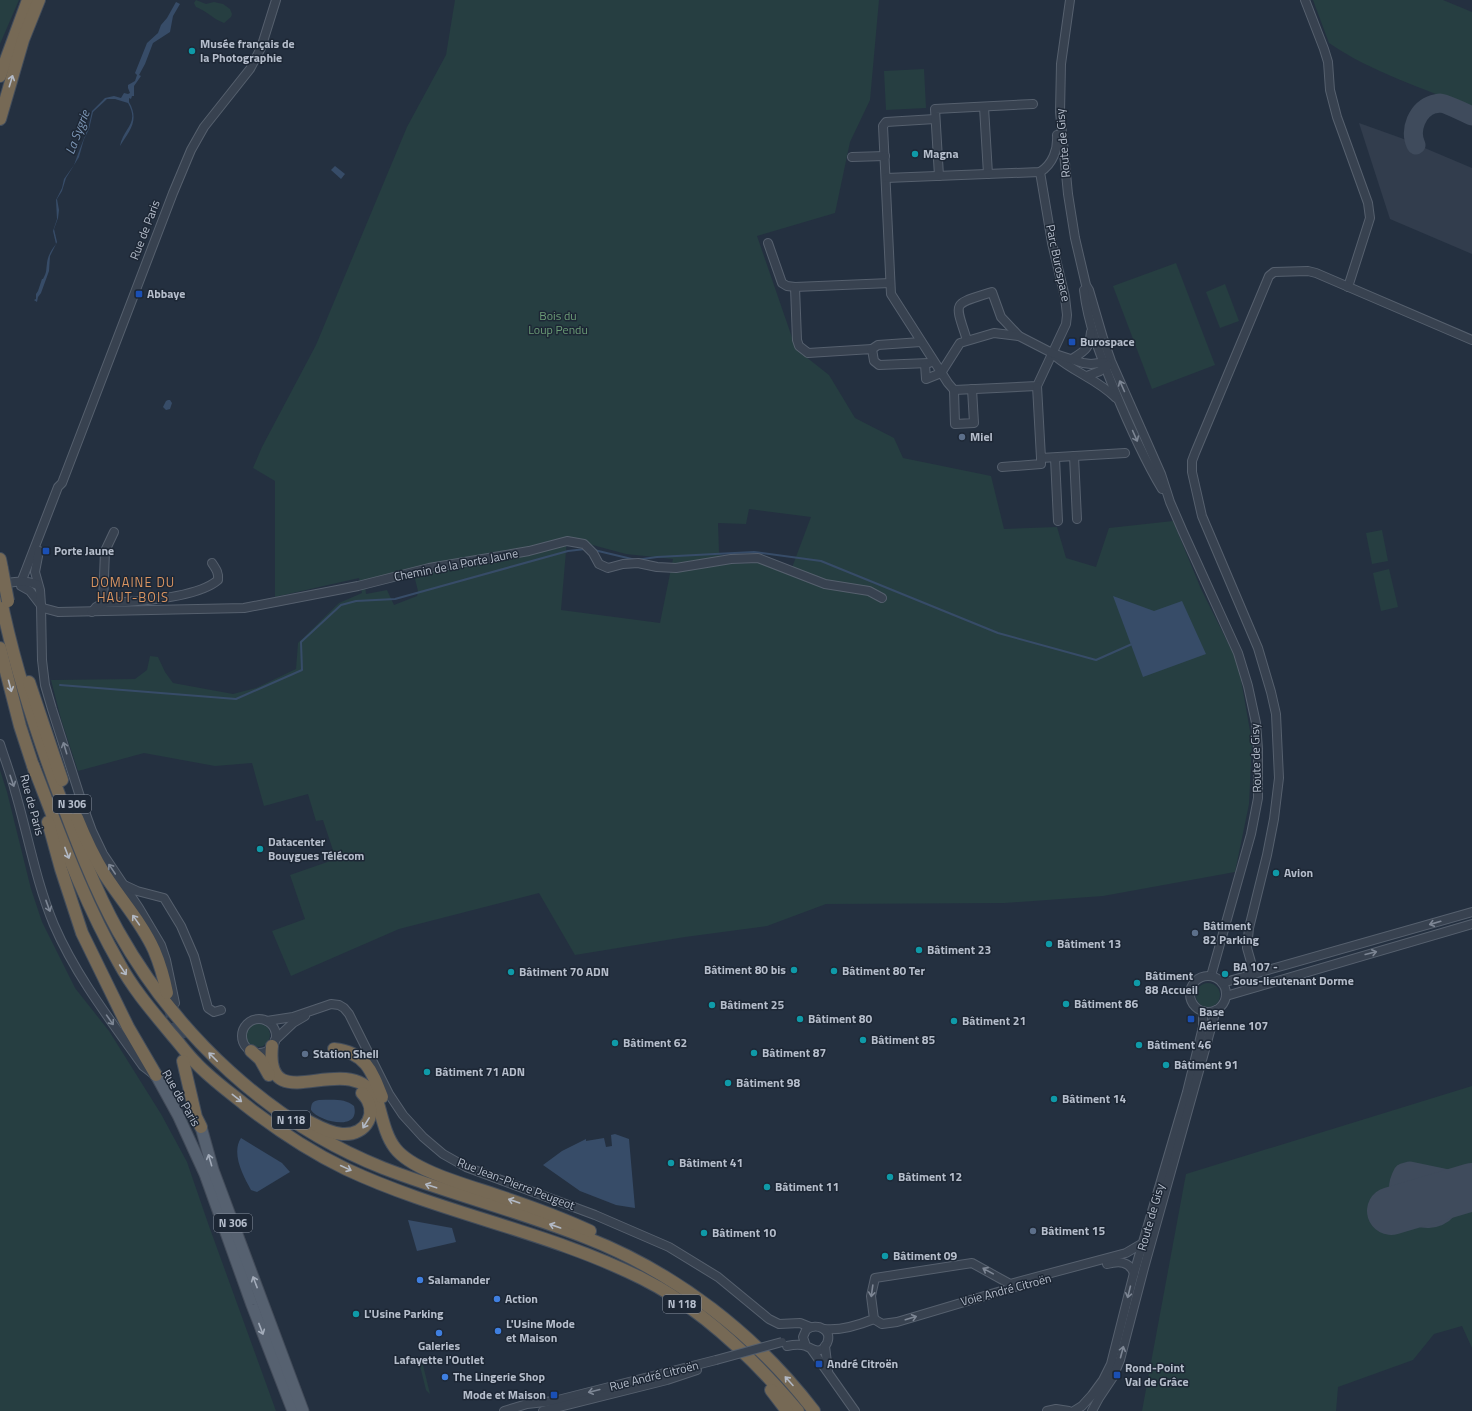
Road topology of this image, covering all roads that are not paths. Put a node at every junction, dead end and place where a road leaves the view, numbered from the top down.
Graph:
1 (28, 0) edge
2 (39, 0) edge
3 (276, 0) edge
4 (1070, 0) edge
5 (1305, 0) edge
6 (0, 76) edge
7 (1060, 86) junction
8 (1032, 104) dead end
9 (984, 107) junction
10 (0, 119) edge
11 (935, 119) junction
12 (885, 156) junction
13 (852, 157) dead end
14 (1040, 172) junction
15 (988, 174) junction
16 (939, 176) junction
17 (886, 178) junction
18 (768, 243) dead end
19 (890, 282) junction
20 (1086, 286) junction
21 (795, 287) junction
22 (1348, 287) junction
23 (1000, 317) junction
24 (1092, 327) junction
25 (994, 332) junction
26 (1019, 336) junction
27 (967, 340) junction
28 (1472, 340) edge
29 (921, 342) junction
30 (872, 349) junction
31 (1052, 352) junction
32 (1072, 359) junction
33 (934, 362) junction
34 (925, 364) junction
35 (1106, 364) junction
36 (941, 373) junction
37 (1087, 376) junction
38 (1036, 386) junction
39 (972, 389) junction
40 (954, 390) junction
41 (1119, 401) junction
42 (1125, 453) dead end
43 (1074, 456) junction
44 (1041, 458) junction
45 (1055, 458) junction
46 (1002, 467) dead end
47 (62, 483) junction
48 (1170, 502) junction
49 (1058, 520) dead end
50 (1077, 520) dead end
51 (114, 532) dead end
52 (212, 563) dead end
53 (1, 564) edge
54 (22, 583) junction
55 (0, 584) edge
56 (38, 585) junction
57 (30, 591) junction
58 (882, 598) dead end
59 (3, 600) edge
60 (103, 603) junction
61 (41, 605) junction
62 (92, 612) junction
63 (0, 648) edge
64 (0, 744) edge
65 (33, 765) junction
66 (124, 885) junction
67 (149, 894) junction
68 (139, 908) junction
69 (1472, 912) edge
70 (1472, 924) edge
71 (1211, 976) junction
72 (1248, 976) junction
73 (1222, 983) junction
74 (166, 994) tunnel mouth
75 (1226, 996) junction
76 (174, 1004) tunnel mouth
77 (221, 1010) dead end
78 (1216, 1010) junction
79 (1203, 1011) junction
80 (310, 1012) junction
81 (267, 1021) junction
82 (273, 1043) junction
83 (334, 1049) dead end
84 (251, 1051) junction
85 (186, 1064) dead end
86 (226, 1069) junction
87 (156, 1076) junction
88 (201, 1127) joint
89 (425, 1168) junction
90 (1143, 1243) junction
91 (588, 1254) junction
92 (1122, 1255) junction
93 (1138, 1264) junction
94 (661, 1274) junction
95 (1138, 1274) junction
96 (270, 1318) junction
97 (874, 1319) junction
98 (792, 1324) junction
99 (810, 1327) junction
100 (824, 1329) junction
101 (803, 1336) junction
102 (784, 1344) junction
103 (825, 1346) junction
104 (809, 1348) junction
105 (718, 1362) junction
106 (829, 1373) junction
107 (293, 1411) edge
108 (303, 1411) edge
109 (310, 1411) edge
110 (504, 1411) edge
111 (543, 1411) edge
112 (787, 1411) edge
113 (798, 1411) edge
114 (814, 1411) edge
115 (854, 1411) edge
116 (1047, 1411) edge
117 (1069, 1411) edge
118 (1074, 1411) edge
119 (1092, 1411) edge

1 - 6 highway
10 -> 2 highway
3 - 47 street, Rue de Paris
4 - 7 street, Route de Gisy
5 - 22 street
7 - 14 street
7 - 20 street, Route de Gisy
8 - 9 street
9 - 11 street
9 - 15 street
11 - 12 street
11 - 16 street
12 - 13 street
12 - 17 street
14 - 15 street
14 - 31 street, Parc Burospace
15 - 16 street
16 - 17 street
17 - 19 street
18 - 21 street
19 - 21 street
19 - 29 street
20 - 24 street, Route de Gisy
20 - 35 street, Route de Gisy
21 - 30 street
22 - 28 street
22 - 72 street
23 - 25 street
23 - 26 street
23 - 27 street
24 - 32 street
24 - 35 street, Route de Gisy
25 - 26 street
25 - 27 street
26 - 31 street
27 - 36 street
29 - 30 street
29 - 33 street
30 - 34 street
31 - 32 street
31 - 37 street
31 - 38 street, Parc Burospace
32 - 35 street
33 - 34 street
33 - 36 street
34 - 36 street
35 - 37 street
35 - 41 street, Route de Gisy
48 -> 35 street, Route de Gisy
36 - 40 street
37 - 41 street
38 - 39 street
38 - 44 street, Parc Burospace
39 - 40 street
39 - 40 street
41 -> 48 street, Route de Gisy
42 - 43 street
43 - 45 street
43 - 50 street
44 - 45 street
44 - 46 street
45 - 49 street
47 - 54 street, Rue de Paris
47 - 56 street, Rue de Paris
48 - 71 street, Route de Gisy
51 - 60 street
52 - 60 street
53 - 59 highway, N 306, bridge
54 - 55 street
54 - 56 street
54 - 57 street
56 - 57 street
56 - 61 street, Rue de Paris
57 - 61 street
58 - 62 street, Chemin de la Porte Jaune
74 -> 59 highway, N 306
86 -> 59 highway, N 118
60 - 62 street
61 - 62 street, Chemin de la Porte Jaune
66 -> 61 street, Rue de Paris
63 -> 65 highway, N 118
64 -> 87 street, Rue de Paris
65 - 87 highway, N 306
65 -> 91 highway, N 118
66 - 67 street
66 - 68 street, Rue de Paris
67 - 68 street
67 - 77 street
68 - 76 street, Rue de Paris
69 -> 72 street
75 -> 70 street
71 - 73 street
71 - 79 street
72 - 73 street
73 - 75 street
75 - 78 street
78 - 79 street
78 - 95 street, Route de Gisy
79 - 90 street, Route de Gisy
80 - 81 street, Rue Jean-Pierre Peugeot
80 - 82 street
80 - 98 street, Rue Jean-Pierre Peugeot
81 - 82 street
81 - 84 street
82 - 84 street
82 - 89 highway
83 - 89 highway
84 -> 86 highway
85 - 88 highway, N 306
94 -> 86 highway, N 118
87 -> 107 main road, Rue de Paris / N 306
96 -> 88 main road, N 306
94 -> 89 highway
90 - 92 street
90 - 93 street, Route de Gisy
91 - 112 highway
91 - 113 highway, N 118
92 - 93 street
92 -> 97 street
93 - 95 street
114 -> 94 highway, N 118
97 -> 95 street, Voie André Citroën
95 -> 118 street, Route de Gisy
119 -> 95 street, Route de Gisy
96 - 108 main road, N 306
96 - 109 main road
97 - 100 street
98 - 99 street, Rue Jean-Pierre Peugeot
98 - 101 street
99 - 100 street
99 - 101 street
100 - 103 street
101 - 102 street, Rue André Citroën
101 - 104 street
102 - 104 street, Rue André Citroën
102 - 105 street, Rue André Citroën, bridge
103 - 104 street, Rue André Citroën
103 - 106 street
104 - 106 street
105 -> 110 street, Rue André Citroën
105 - 111 street, Rue André Citroën
106 - 115 street
116 - 117 street

